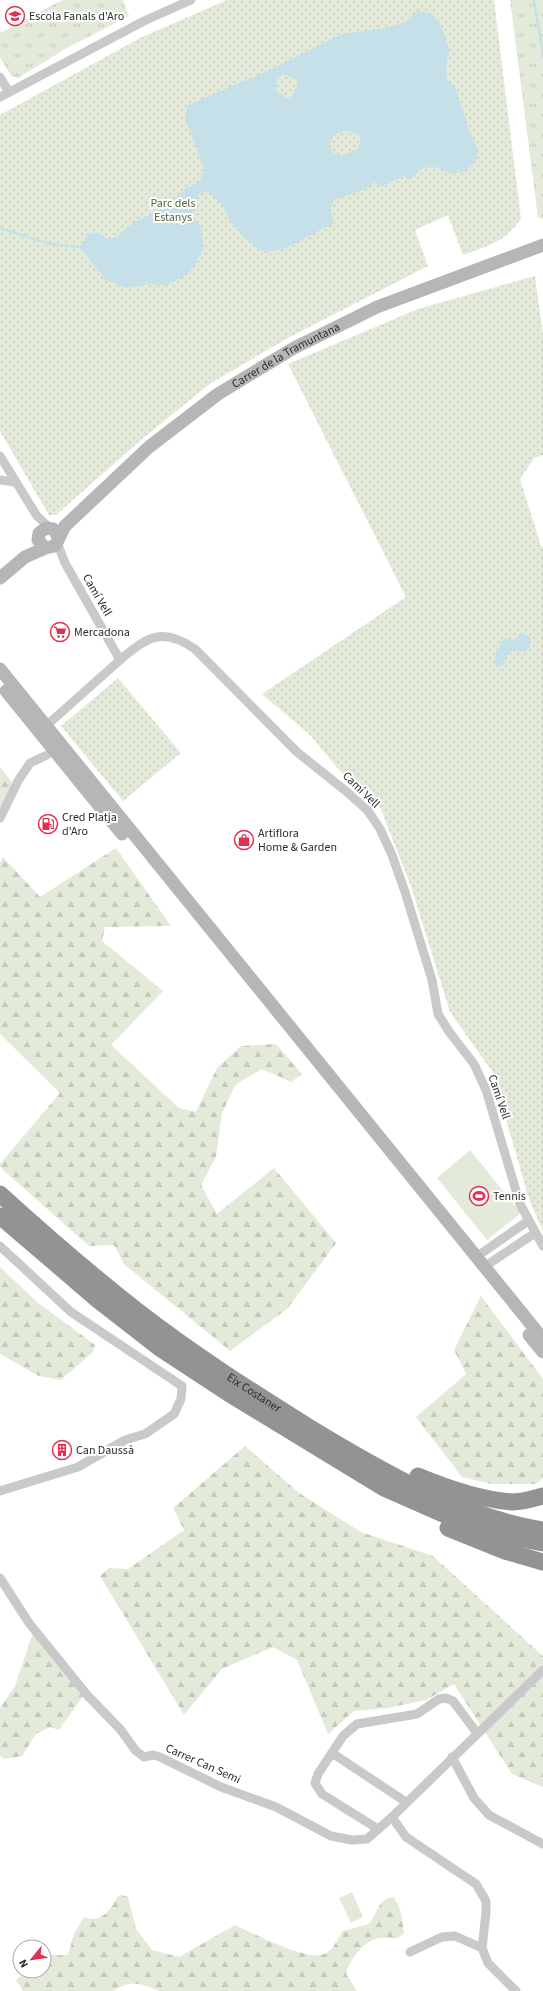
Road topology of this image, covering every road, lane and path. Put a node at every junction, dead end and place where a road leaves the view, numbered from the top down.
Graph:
1 (191, 0) edge
2 (0, 77) edge
3 (9, 92) junction
4 (0, 97) edge
5 (539, 246) edge
6 (0, 456) edge
7 (0, 480) edge
8 (15, 482) junction
9 (51, 536) junction
10 (0, 578) edge
11 (120, 660) junction
12 (0, 669) edge
13 (0, 683) edge
14 (46, 726) junction
15 (47, 755) dead end
16 (0, 818) edge
17 (0, 1194) edge
18 (0, 1216) edge
19 (528, 1221) junction
20 (535, 1233) junction
21 (0, 1246) edge
22 (543, 1246) edge
23 (480, 1262) junction
24 (543, 1339) edge
25 (543, 1352) edge
26 (355, 1455) junction
27 (384, 1488) junction
28 (0, 1491) edge
29 (543, 1496) edge
30 (543, 1530) edge
31 (543, 1543) edge
32 (543, 1562) edge
33 (0, 1578) edge
34 (543, 1670) edge
35 (477, 1733) junction
36 (332, 1753) junction
37 (452, 1757) junction
38 (406, 1802) junction
39 (392, 1817) junction
40 (378, 1830) junction
41 (543, 1844) edge
42 (482, 1948) junction
43 (410, 1952) dead end
44 (516, 1991) edge

1 - 3 street
2 - 3 street
3 - 4 street
5 - 9 street, Carrer de la Tramuntana
6 - 8 street
7 - 8 street
8 - 9 street
9 - 10 street, Carrer de la Tramuntana
9 - 11 street, Camí Vell
11 - 14 street
11 - 19 street, Camí Vell
12 - 14 street
13 - 25 street
14 - 23 street
15 - 16 street
17 - 26 highway, Eix Costaner
18 - 27 highway, Eix Costaner
19 - 20 street, Camí Vell
19 - 23 street
20 - 22 street, Camí Vell
20 - 23 street
21 - 28 street
23 - 24 street
26 - 29 highway
26 - 30 highway, Eix Costaner
27 - 31 highway, Eix Costaner
27 - 32 highway
33 - 40 street, Carrer Can Semi
34 - 35 street, Carrer Can Semi
35 - 36 street
35 - 37 street, Carrer Can Semi
36 - 38 street
36 - 40 street
37 - 38 street, Carrer Can Semi
37 - 41 street
38 - 39 street, Carrer Can Semi
39 - 40 street, Carrer Can Semi
39 - 42 street
42 - 43 street
42 - 44 street

